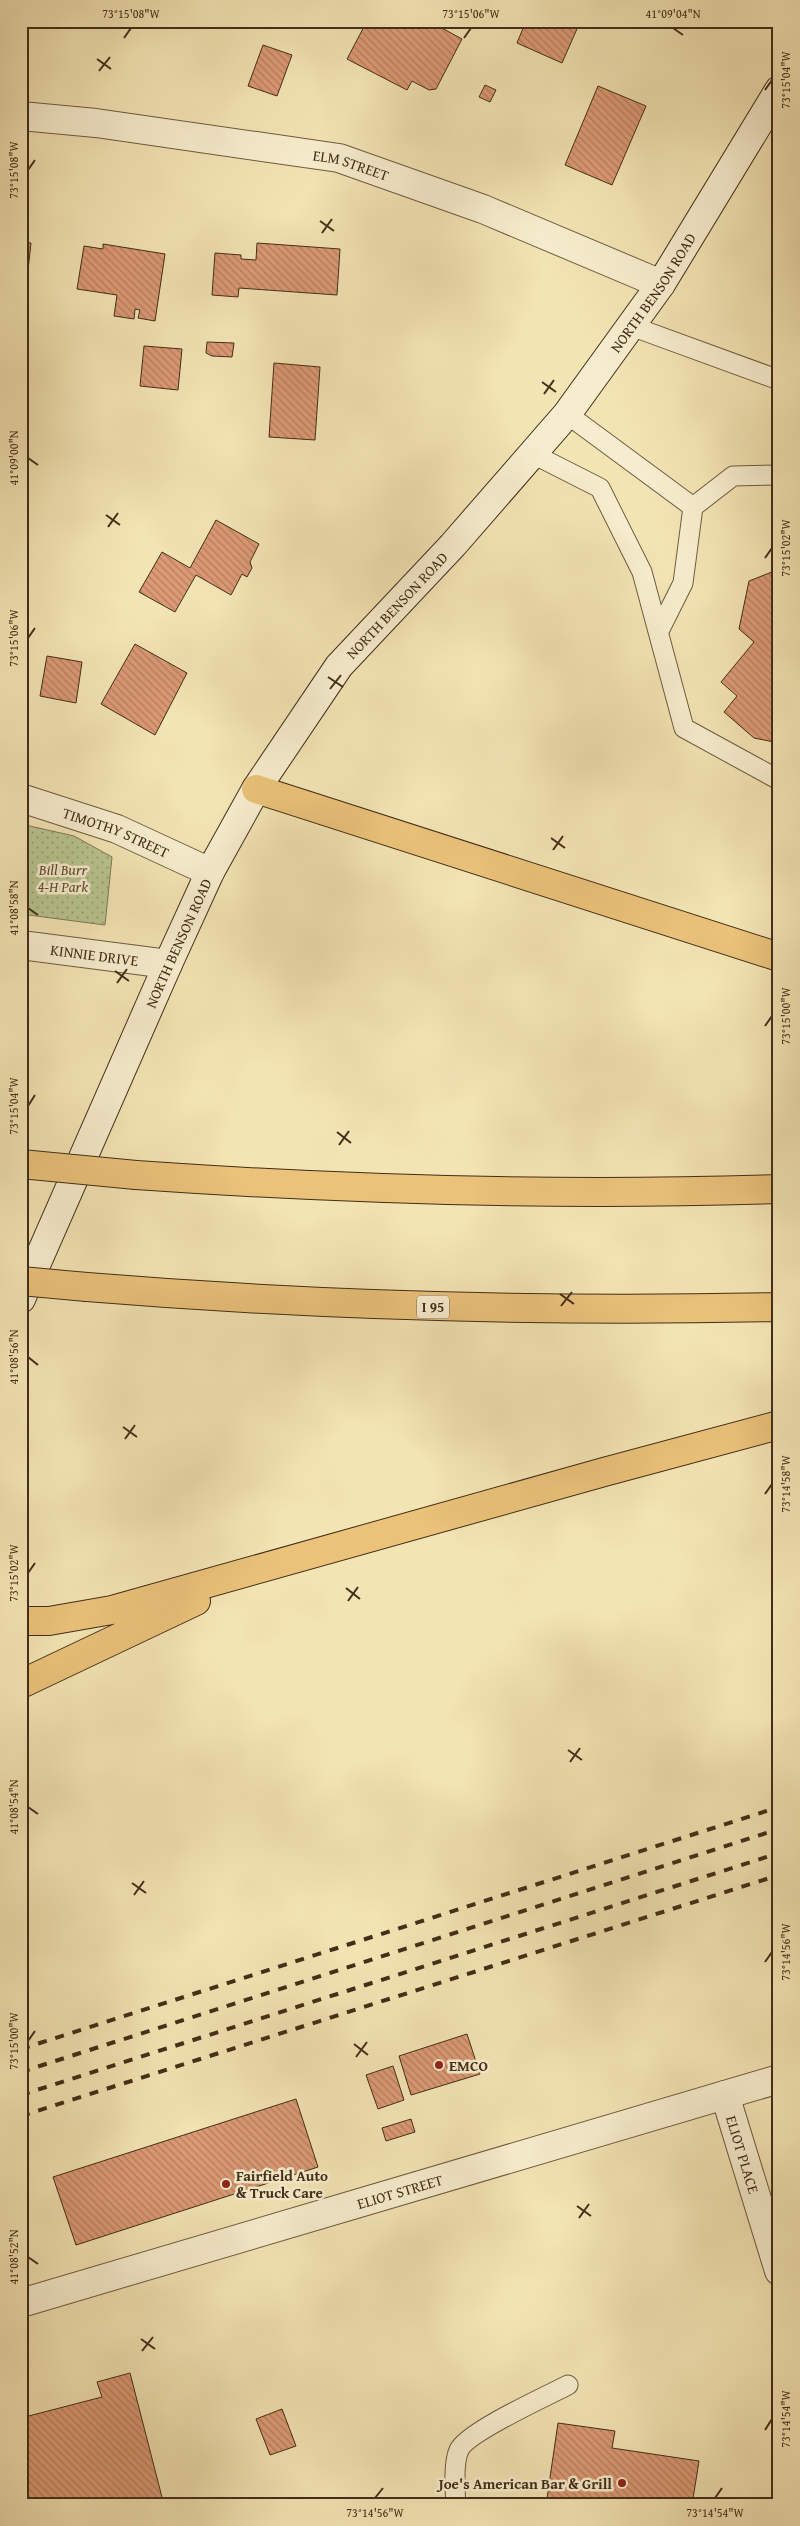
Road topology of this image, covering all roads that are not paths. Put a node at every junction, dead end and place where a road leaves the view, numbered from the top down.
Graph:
1 (777, 97) edge
2 (21, 116) edge
3 (661, 284) junction
4 (631, 326) junction
5 (779, 380) edge
6 (567, 414) junction
7 (532, 453) junction
8 (779, 475) edge
9 (693, 507) junction
10 (659, 631) junction
11 (779, 780) edge
12 (256, 789) junction
13 (21, 798) edge
14 (210, 872) junction
15 (21, 945) edge
16 (779, 958) edge
17 (168, 964) junction
18 (21, 1164) edge
19 (779, 1189) edge
20 (21, 1281) edge
21 (21, 1299) edge
22 (779, 1307) edge
23 (779, 1425) edge
24 (338, 1546) junction
25 (21, 1621) edge
26 (21, 1684) edge
27 (779, 2079) edge
28 (725, 2095) junction
29 (779, 2271) edge
30 (21, 2303) edge
31 (568, 2385) dead end
32 (456, 2505) edge

1 - 3 street, NORTH BENSON ROAD
2 - 3 street, ELM STREET
3 - 4 street, NORTH BENSON ROAD
4 - 5 lane
4 - 6 street, NORTH BENSON ROAD
6 - 7 street, NORTH BENSON ROAD
6 - 9 lane
7 - 10 lane
7 - 12 street, NORTH BENSON ROAD
8 - 9 lane
9 - 10 lane
10 - 11 lane
12 - 14 street, NORTH BENSON ROAD
12 - 16 highway
13 - 14 street, TIMOTHY STREET
14 - 17 street, NORTH BENSON ROAD
15 - 17 street, KINNIE DRIVE
17 - 21 street, NORTH BENSON ROAD
18 - 19 highway, bridge
20 - 22 highway, I 95, bridge
23 - 24 highway
24 - 25 highway
24 - 26 highway
27 - 28 street, ELIOT STREET
28 - 29 street, ELIOT PLACE
28 - 30 street, ELIOT STREET
31 - 32 lane

